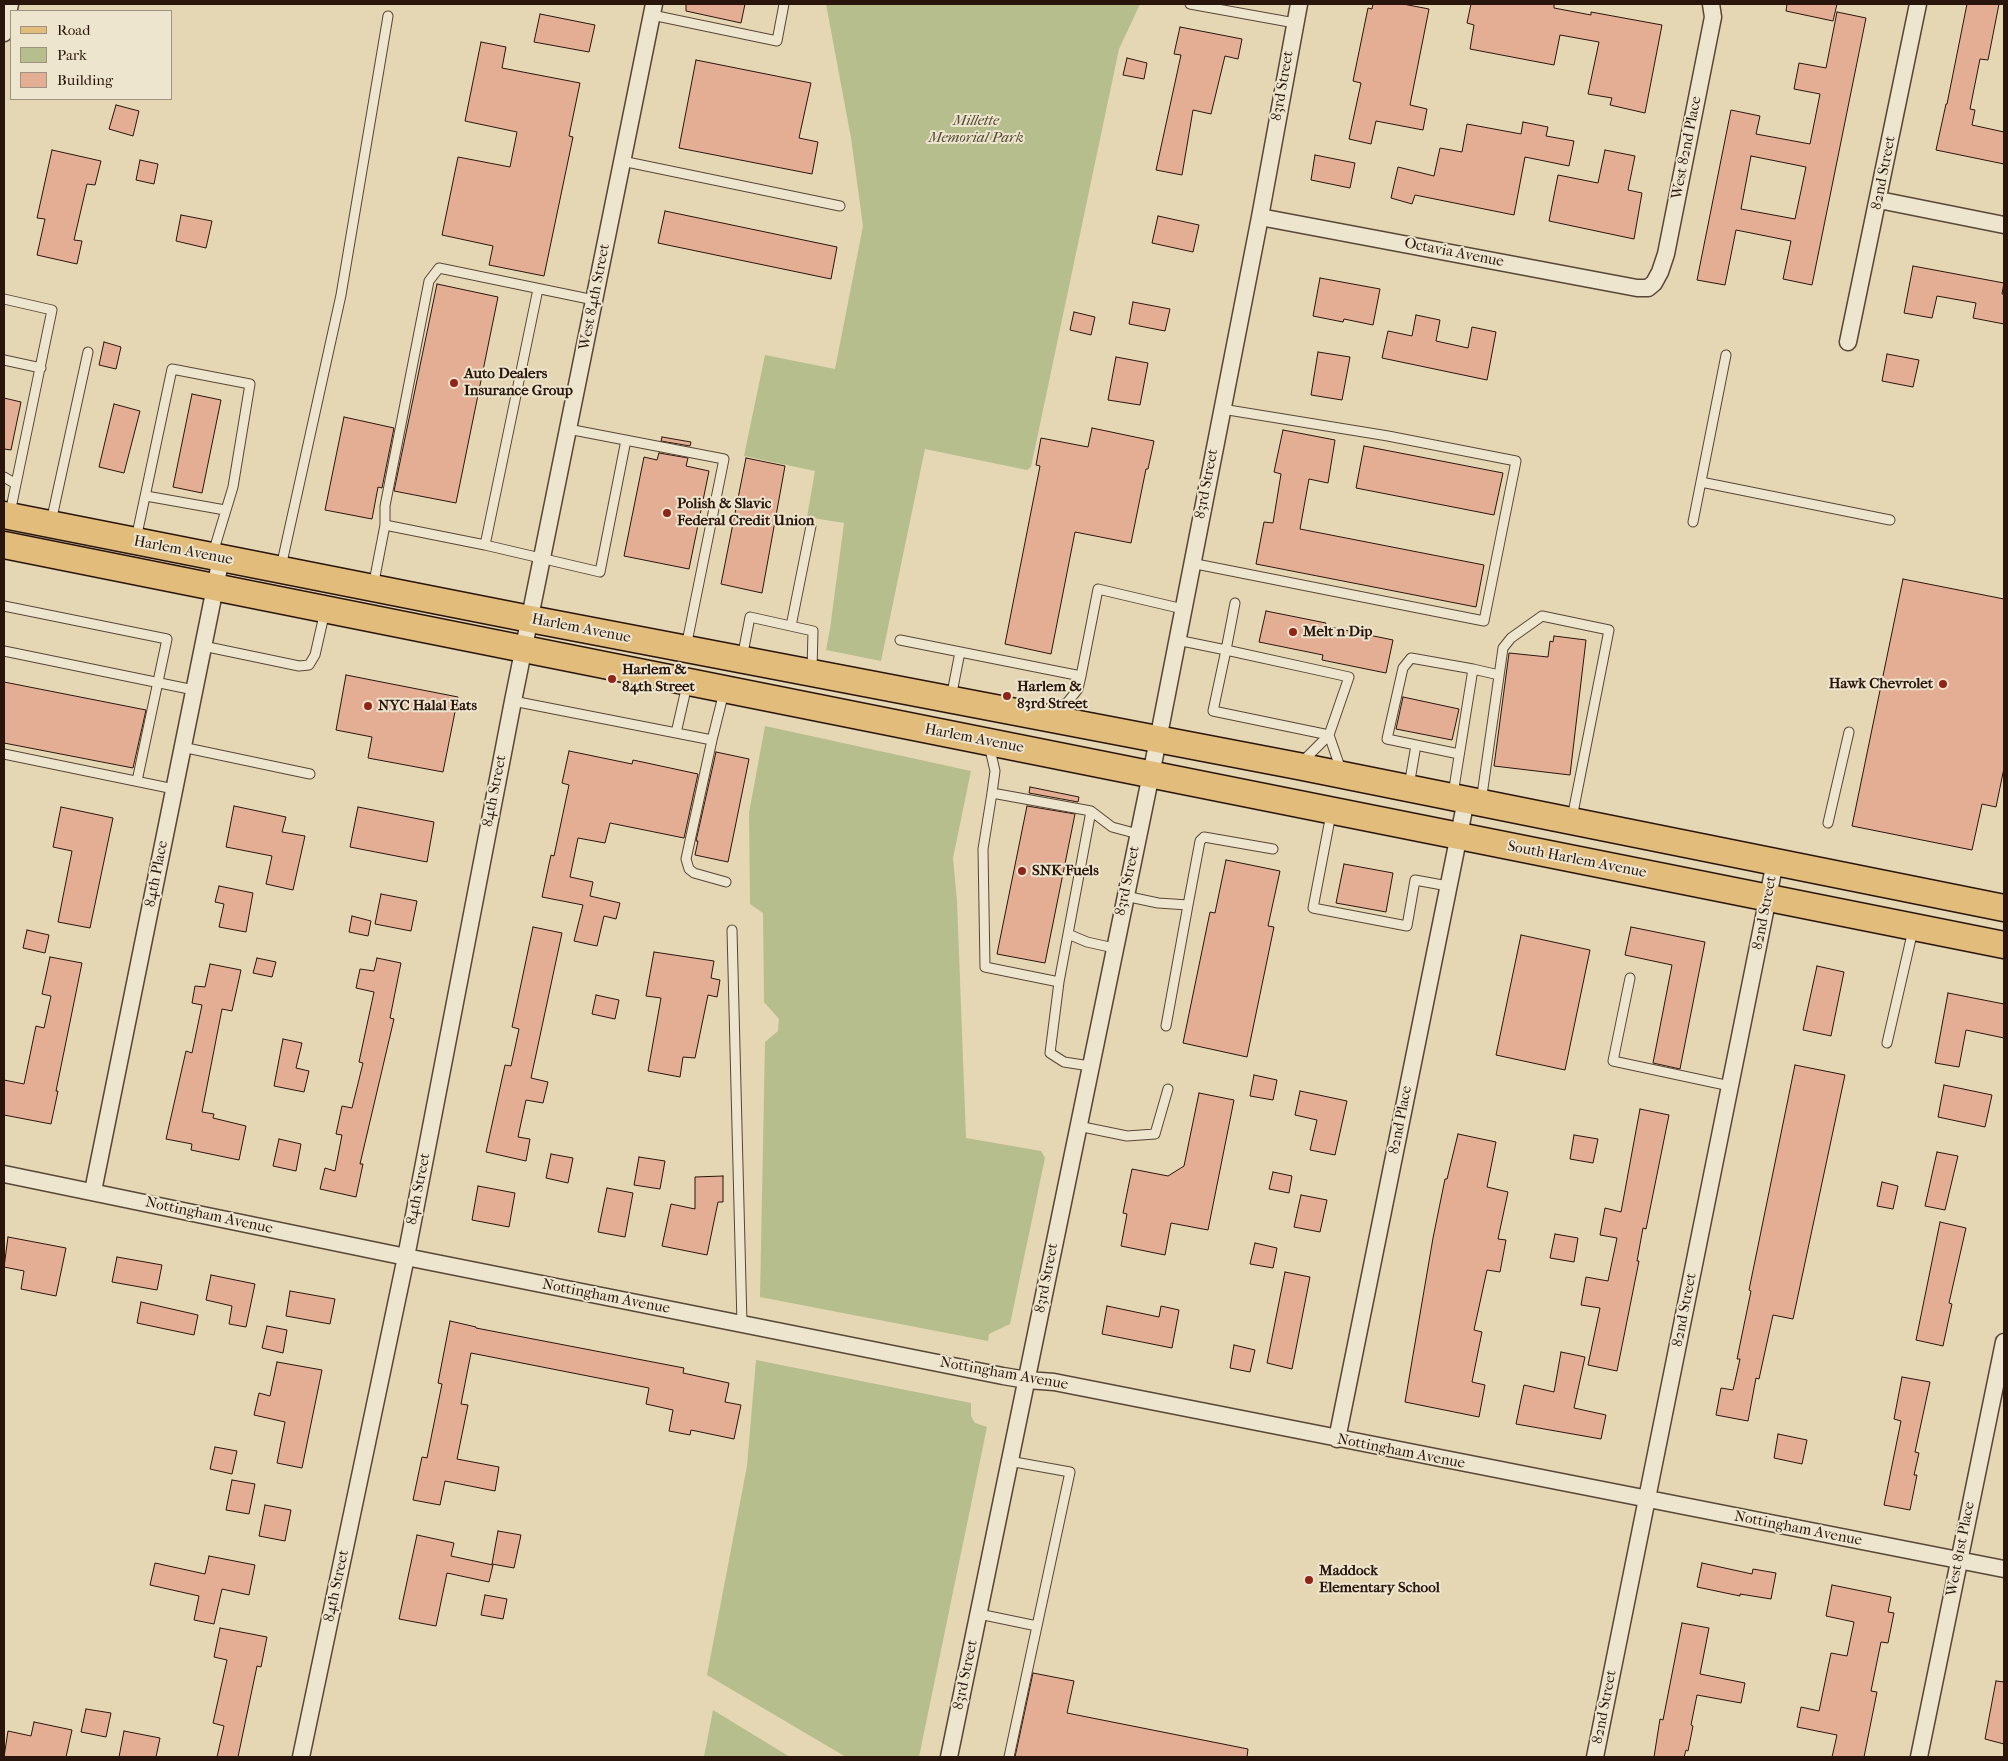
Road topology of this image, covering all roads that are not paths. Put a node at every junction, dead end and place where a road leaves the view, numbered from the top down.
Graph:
1 (10, 4) edge
2 (784, 4) edge
3 (1190, 4) edge
4 (1299, 4) edge
5 (1710, 4) edge
6 (1918, 4) edge
7 (653, 10) edge
8 (388, 16) dead end
9 (1295, 22) junction
10 (4, 33) edge
11 (622, 161) junction
12 (1878, 200) junction
13 (840, 206) dead end
14 (1260, 216) junction
15 (2004, 225) edge
16 (1648, 288) joint
17 (538, 289) junction
18 (4, 299) edge
19 (594, 300) junction
20 (1848, 342) dead end
21 (88, 352) dead end
22 (1726, 355) dead end
23 (4, 360) edge
24 (41, 368) junction
25 (1222, 409) junction
26 (568, 429) junction
27 (626, 440) junction
28 (4, 477) edge
29 (1701, 482) junction
30 (16, 484) junction
31 (146, 496) junction
32 (225, 510) junction
33 (7, 516) edge
34 (1890, 520) dead end
35 (1693, 522) dead end
36 (50, 524) junction
37 (385, 525) junction
38 (810, 526) dead end
39 (136, 541) junction
40 (4, 545) edge
41 (485, 545) junction
42 (217, 557) junction
43 (542, 558) junction
44 (1191, 563) junction
45 (281, 570) junction
46 (215, 588) junction
47 (373, 588) junction
48 (1235, 603) dead end
49 (4, 606) edge
50 (325, 610) junction
51 (1183, 610) junction
52 (530, 619) junction
53 (791, 626) junction
54 (900, 640) dead end
55 (1177, 640) junction
56 (203, 646) junction
57 (524, 649) junction
58 (686, 649) junction
59 (1226, 650) junction
60 (4, 651) edge
61 (960, 652) junction
62 (741, 660) junction
63 (1473, 669) junction
64 (812, 673) junction
65 (1499, 675) junction
66 (1081, 676) junction
67 (687, 682) junction
68 (158, 683) junction
69 (725, 689) junction
70 (194, 690) junction
71 (950, 700) junction
72 (513, 701) junction
73 (1032, 716) junction
74 (1849, 732) dead end
75 (676, 733) junction
76 (1329, 735) junction
77 (712, 740) junction
78 (1158, 740) junction
79 (989, 742) junction
80 (1416, 745) junction
81 (182, 747) junction
82 (4, 754) edge
83 (1459, 754) junction
84 (1298, 766) junction
85 (310, 774) dead end
86 (1151, 775) junction
87 (1342, 775) junction
88 (137, 782) junction
89 (1408, 788) junction
90 (174, 789) junction
91 (992, 793) junction
92 (1466, 800) junction
93 (1091, 811) junction
94 (1331, 811) junction
95 (1571, 821) junction
96 (1828, 823) dead end
97 (1138, 834) junction
98 (1458, 836) junction
99 (1273, 849) dead end
100 (1775, 862) junction
101 (726, 882) dead end
102 (1448, 886) junction
103 (1125, 896) junction
104 (1768, 898) junction
105 (1188, 905) junction
106 (2004, 908) edge
107 (1914, 927) junction
108 (732, 930) dead end
109 (1068, 934) junction
110 (2004, 945) edge
111 (1114, 948) junction
112 (1630, 978) dead end
113 (1059, 982) junction
114 (1166, 1026) dead end
115 (1888, 1044) dead end
116 (1090, 1066) junction
117 (1730, 1086) junction
118 (1168, 1089) dead end
119 (1078, 1126) junction
120 (4, 1174) edge
121 (93, 1191) junction
122 (406, 1257) junction
123 (742, 1324) junction
124 (2004, 1342) edge
125 (1026, 1380) junction
126 (1337, 1439) junction
127 (1009, 1461) junction
128 (1647, 1500) junction
129 (1959, 1560) junction
130 (2004, 1570) edge
131 (979, 1614) junction
132 (1037, 1626) junction
133 (301, 1757) edge
134 (949, 1757) edge
135 (1009, 1757) edge
136 (1595, 1757) edge
137 (1919, 1757) edge

1 - 10 street
2 - 7 lane
3 - 9 lane
4 - 9 street, 83rd Street
5 - 16 street, West 82nd Place
6 - 12 street, 82nd Street
7 - 11 street, West 84th Street
8 - 45 lane
9 - 14 street, 83rd Street
11 - 13 lane
11 - 19 street, West 84th Street
12 - 15 street
12 - 20 street, 82nd Street
14 - 16 street, Octavia Avenue
14 - 25 street, 83rd Street
17 - 19 lane
17 - 37 lane
17 - 41 lane
18 - 24 lane
19 - 26 street, West 84th Street
21 - 36 lane
22 - 29 lane
23 - 24 lane
24 - 30 lane
25 - 44 street, 83rd Street
25 - 44 lane
26 - 27 lane
26 - 43 street, West 84th Street
27 - 43 lane
27 - 58 lane
28 - 30 lane
29 - 34 lane
29 - 35 lane
30 - 33 lane
31 - 32 lane
31 - 32 lane
31 - 39 lane
32 - 42 lane
33 - 36 main road, Harlem Avenue
36 - 39 main road, Harlem Avenue
37 - 41 lane
37 - 47 lane
38 - 53 lane
39 - 42 main road, Harlem Avenue
40 - 46 main road, Harlem Avenue
41 - 43 lane
42 - 45 main road, Harlem Avenue
42 - 46 street, 84th Place
43 - 52 street, West 84th Street
44 - 51 street, 83rd Street
45 - 47 main road, Harlem Avenue
46 - 50 main road, Harlem Avenue
46 - 56 street, 84th Place
47 - 52 main road, Harlem Avenue
48 - 59 lane
49 - 68 lane
50 - 56 lane
50 - 57 main road, Harlem Avenue
51 - 55 street, 83rd Street
51 - 66 lane
52 - 57 street, 84th Street
52 - 58 main road, Harlem Avenue
53 - 62 lane
53 - 64 lane
54 - 61 lane
55 - 59 lane
55 - 78 street, 83rd Street
56 - 70 street, 84th Place
57 - 67 main road, Harlem Avenue
57 - 72 street, 84th Street
58 - 62 main road, Harlem Avenue
59 - 76 lane
59 - 76 lane
60 - 68 lane
61 - 66 lane
61 - 71 lane
62 - 64 main road, Harlem Avenue
63 - 65 lane
63 - 80 lane
63 - 83 lane
64 - 71 main road, Harlem Avenue
65 - 92 lane
65 - 95 lane
66 - 73 lane
67 - 69 main road, Harlem Avenue
67 - 75 lane
68 - 70 lane
68 - 88 lane
69 - 77 lane
69 - 79 main road, Harlem Avenue
70 - 81 street, 84th Place
71 - 73 main road, Harlem Avenue
72 - 75 lane
72 - 122 street, 84th Street
73 - 78 main road, Harlem Avenue
74 - 96 lane
75 - 77 lane
76 - 84 lane
76 - 87 lane
77 - 101 lane
78 - 84 main road
78 - 86 street, 83rd Street
79 - 86 main road, Harlem Avenue
79 - 91 lane
80 - 83 lane
80 - 89 lane
81 - 85 lane
81 - 90 street, 84th Place
82 - 88 lane
83 - 92 lane
84 - 87 main road
86 - 94 main road, South Harlem Avenue
86 - 97 street, 83rd Street
87 - 89 main road
88 - 90 lane
89 - 92 main road
90 - 121 street, 84th Place
91 - 93 lane
91 - 113 lane
92 - 95 main road
92 - 98 street, 82nd Place
93 - 97 lane
93 - 109 lane
94 - 98 main road, South Harlem Avenue
94 - 102 lane
95 - 100 main road
97 - 103 street, 83rd Street
98 - 102 street, 82nd Place
98 - 104 main road, South Harlem Avenue
99 - 105 lane
100 - 104 street, 82nd Street
100 - 106 main road
102 - 126 street, 82nd Place
103 - 105 lane
103 - 111 street, 83rd Street
104 - 107 main road, South Harlem Avenue
104 - 117 street, 82nd Street
105 - 114 lane
107 - 110 main road, South Harlem Avenue
107 - 115 lane
108 - 123 lane
109 - 111 lane
109 - 113 lane
111 - 116 street, 83rd Street
112 - 117 lane
113 - 116 lane
116 - 119 street, 83rd Street
117 - 128 street, 82nd Street
118 - 119 lane
119 - 125 street, 83rd Street
120 - 121 street, Nottingham Avenue
121 - 122 street, Nottingham Avenue
122 - 123 street, Nottingham Avenue
122 - 133 street, 84th Street
123 - 125 street, Nottingham Avenue
124 - 129 street, West 81st Place
125 - 126 street, Nottingham Avenue
125 - 127 street, 83rd Street
126 - 128 street, Nottingham Avenue
127 - 131 street, 83rd Street
127 - 132 lane
128 - 129 street, Nottingham Avenue
128 - 136 street, 82nd Street
129 - 130 street, Nottingham Avenue
129 - 137 street, West 81st Place
131 - 132 lane
131 - 134 street, 83rd Street
132 - 135 lane

